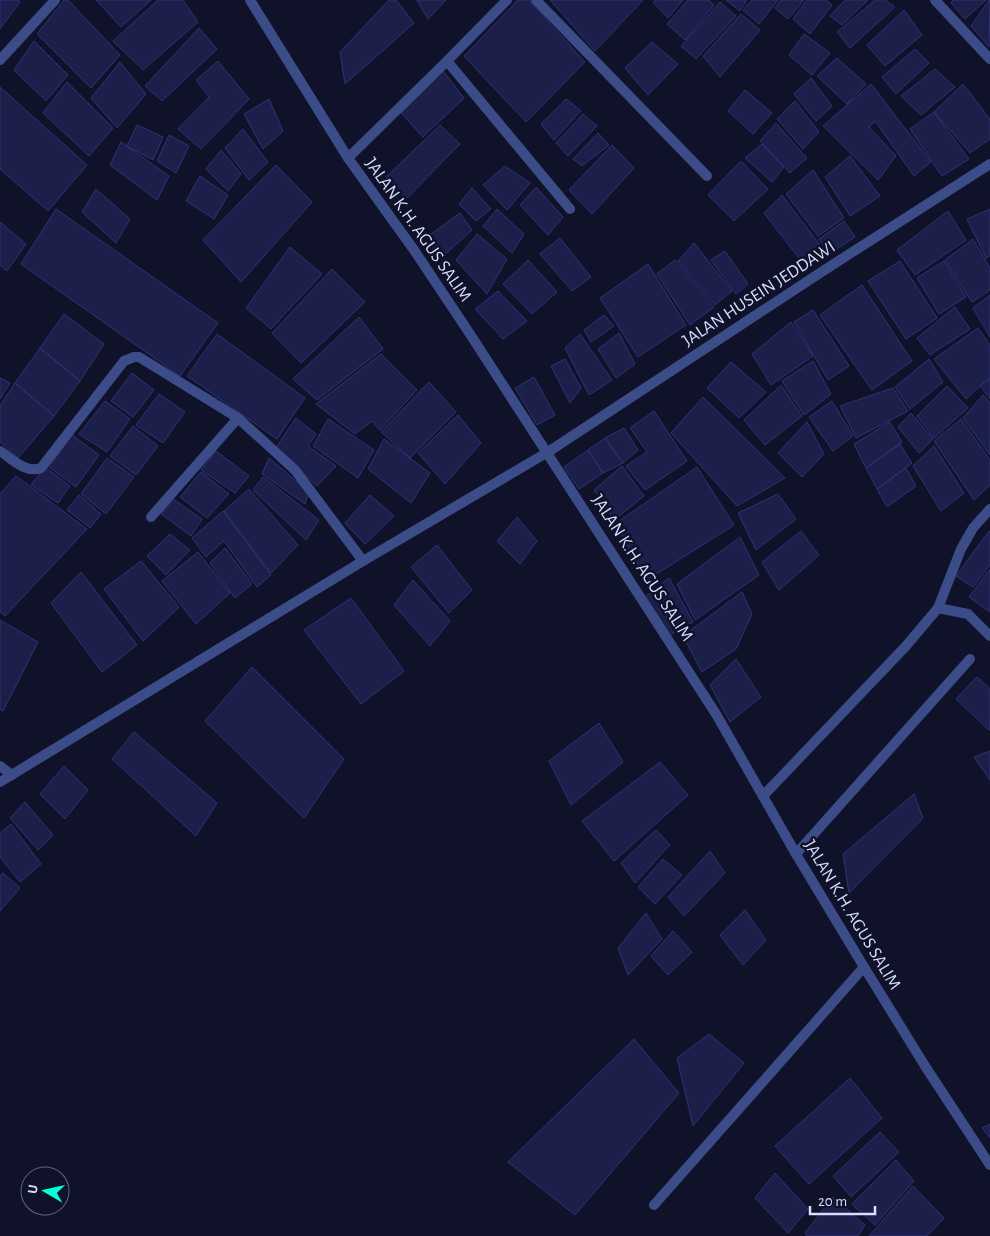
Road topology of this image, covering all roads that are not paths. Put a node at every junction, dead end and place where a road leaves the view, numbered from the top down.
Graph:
1 (55, 0) edge
2 (250, 0) edge
3 (507, 0) edge
4 (536, 0) edge
5 (935, 0) edge
6 (990, 58) edge
7 (0, 60) edge
8 (447, 62) junction
9 (348, 158) junction
10 (990, 164) edge
11 (707, 176) dead end
12 (570, 210) dead end
13 (238, 418) junction
14 (0, 451) edge
15 (548, 452) junction
16 (990, 509) edge
17 (151, 517) dead end
18 (363, 561) junction
19 (938, 608) junction
20 (990, 636) edge
21 (970, 659) dead end
22 (0, 766) edge
23 (12, 775) junction
24 (0, 782) edge
25 (763, 796) junction
26 (796, 854) junction
27 (864, 967) junction
28 (990, 1165) edge
29 (654, 1204) dead end

1 - 7 street
2 - 9 street, JALAN K.H. AGUS SALIM
3 - 8 street
4 - 11 street
5 - 6 street
8 - 9 street
8 - 12 street
9 - 15 street, JALAN K.H. AGUS SALIM
10 - 15 street, JALAN HUSEIN JEDDAWI
13 - 14 street
13 - 17 street
13 - 18 street
15 - 18 street, JALAN HUSEIN JEDDAWI
15 - 25 street, JALAN K.H. AGUS SALIM
16 - 19 street
18 - 23 street, JALAN HUSEIN JEDDAWI
19 - 20 street
19 - 25 street
21 - 26 street
22 - 23 street
23 - 24 street, JALAN HUSEIN JEDDAWI
25 - 26 street, JALAN K.H. AGUS SALIM
26 - 27 street, JALAN K.H. AGUS SALIM
27 - 28 street, JALAN K.H. AGUS SALIM
27 - 29 street

